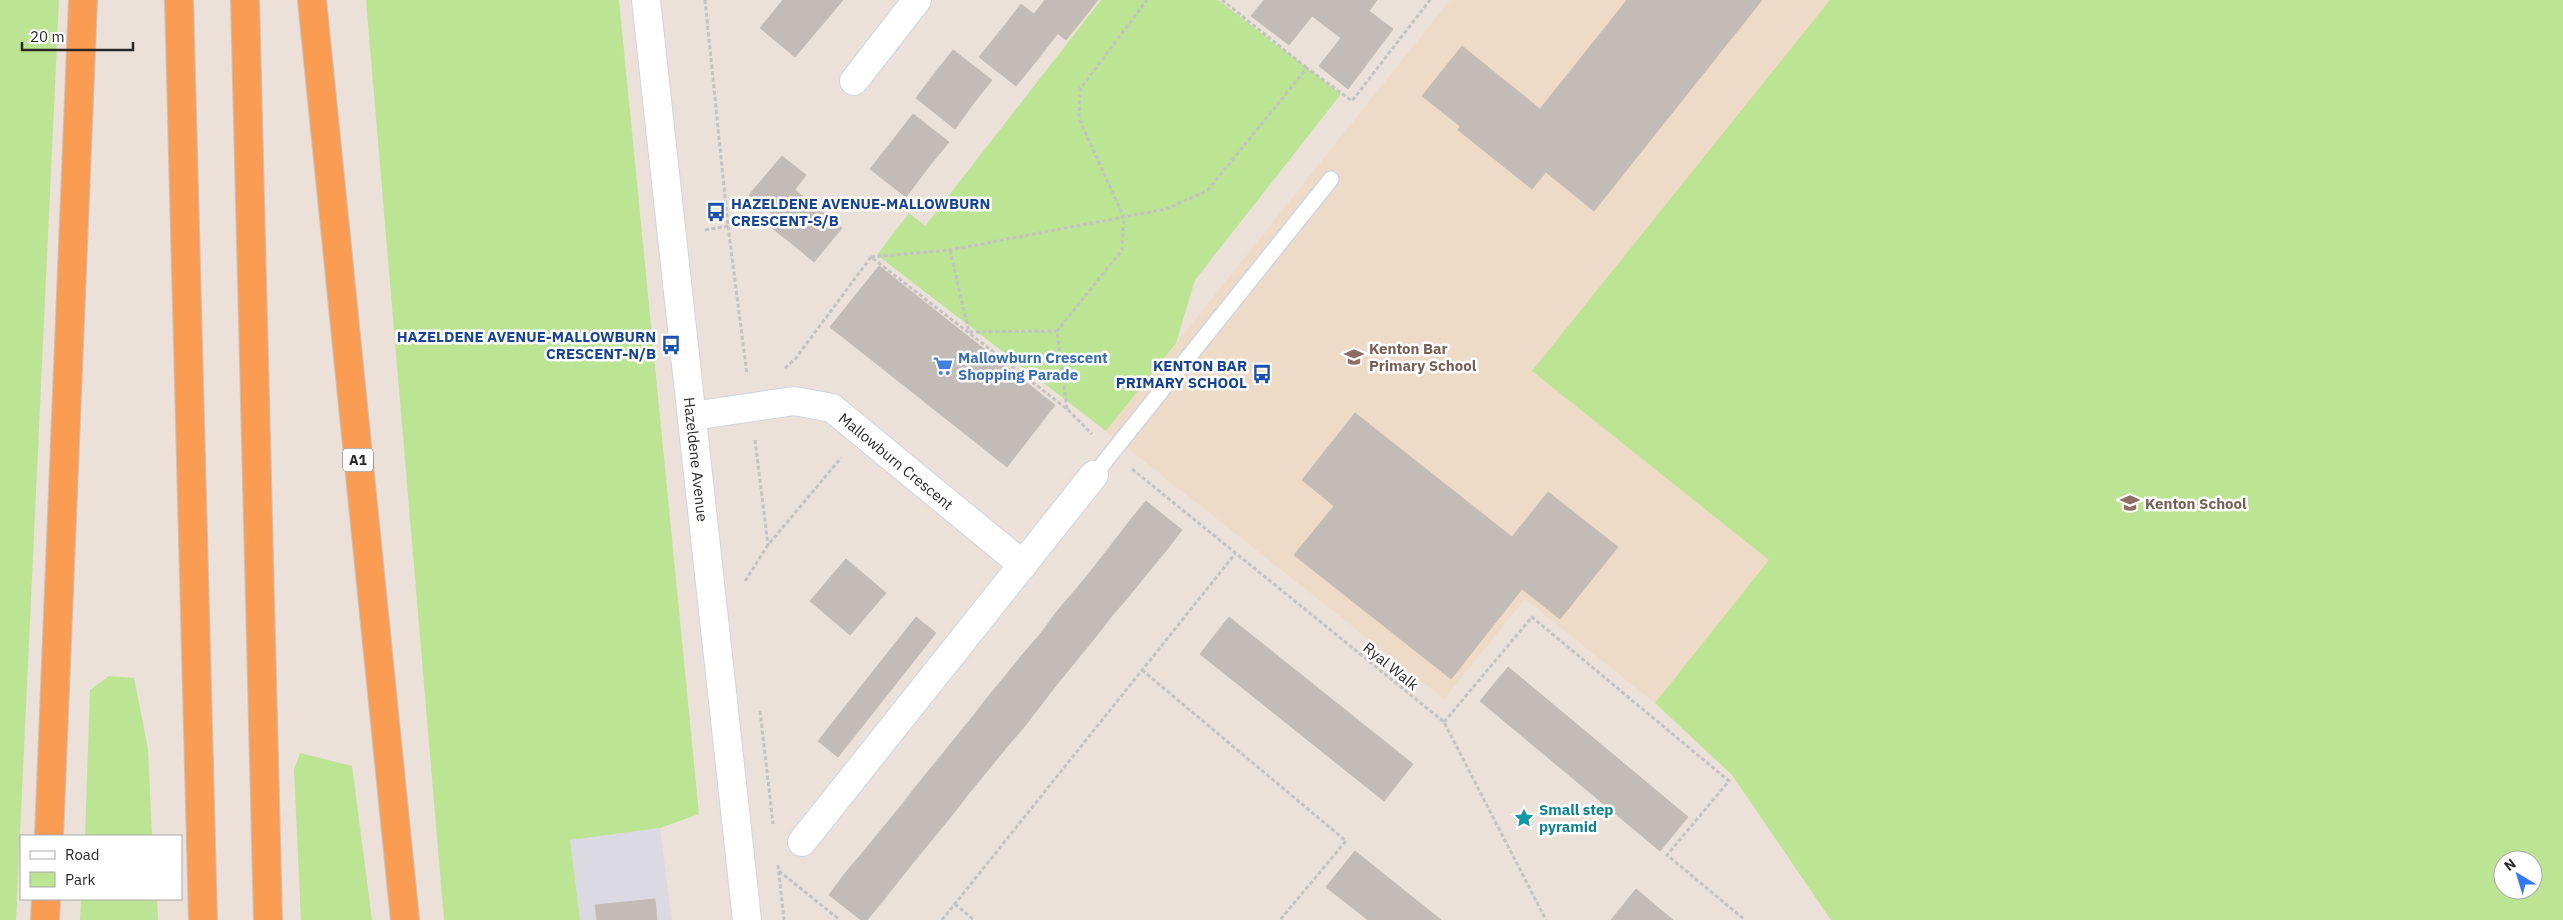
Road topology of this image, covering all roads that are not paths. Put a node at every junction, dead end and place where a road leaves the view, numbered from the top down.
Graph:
1 (83, 0) edge
2 (179, 0) edge
3 (245, 0) edge
4 (312, 0) edge
5 (646, 0) edge
6 (917, 0) edge
7 (854, 81) dead end
8 (1331, 179) dead end
9 (693, 416) junction
10 (1094, 475) joint
11 (1023, 566) junction
12 (49, 835) edge
13 (802, 842) road end
14 (46, 900) edge
15 (45, 920) edge
16 (203, 920) edge
17 (268, 920) edge
18 (405, 920) edge
19 (747, 920) edge

1 - 12 highway
2 - 16 highway
3 - 17 highway
4 - 18 highway, A1
5 - 9 street, Hazeldene Avenue
6 - 7 street
8 - 10 lane
9 - 11 street, Mallowburn Crescent
9 - 19 street, Hazeldene Avenue
10 - 11 street
11 - 13 street
14 - 15 highway

